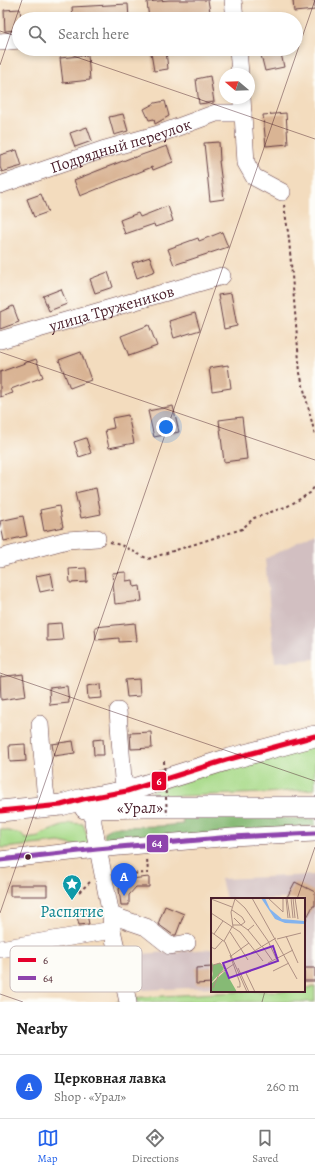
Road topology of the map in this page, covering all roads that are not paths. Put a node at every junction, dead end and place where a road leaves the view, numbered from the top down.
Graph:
1 (233, 0) edge
2 (234, 12) edge
3 (12, 41) edge
4 (0, 42) edge
5 (239, 56) edge
6 (240, 68) edge
7 (242, 105) edge
8 (0, 185) edge
9 (282, 192) road end
10 (222, 276) dead end
11 (0, 340) edge
12 (97, 538) road end
13 (0, 558) edge
14 (118, 711) dead end
15 (40, 724) dead end
16 (315, 736) edge
17 (127, 790) junction
18 (55, 806) junction
19 (315, 807) edge
20 (93, 808) junction
21 (0, 811) edge
22 (315, 834) edge
23 (97, 849) junction
24 (0, 860) edge
25 (111, 922) junction
26 (187, 943) dead end
27 (12, 946) edge
28 (116, 946) edge
29 (10, 947) edge
30 (0, 949) edge
31 (126, 992) edge
32 (128, 1002) edge

1 - 2 street
3 - 4 street
5 - 6 street
7 - 8 street, Подрядный переулок
7 - 9 street
10 - 11 street, улица Тружеников
12 - 13 street
14 - 17 street
15 - 18 street
16 - 17 main road, «Урал»
17 - 18 main road, «Урал»
18 - 20 main road, «Урал»
18 - 21 main road
19 - 20 main road, «Урал»
20 - 23 street
22 - 23 street
23 - 24 street
23 - 25 street
25 - 26 street
25 - 27 street
25 - 28 street
29 - 30 street
31 - 32 street

